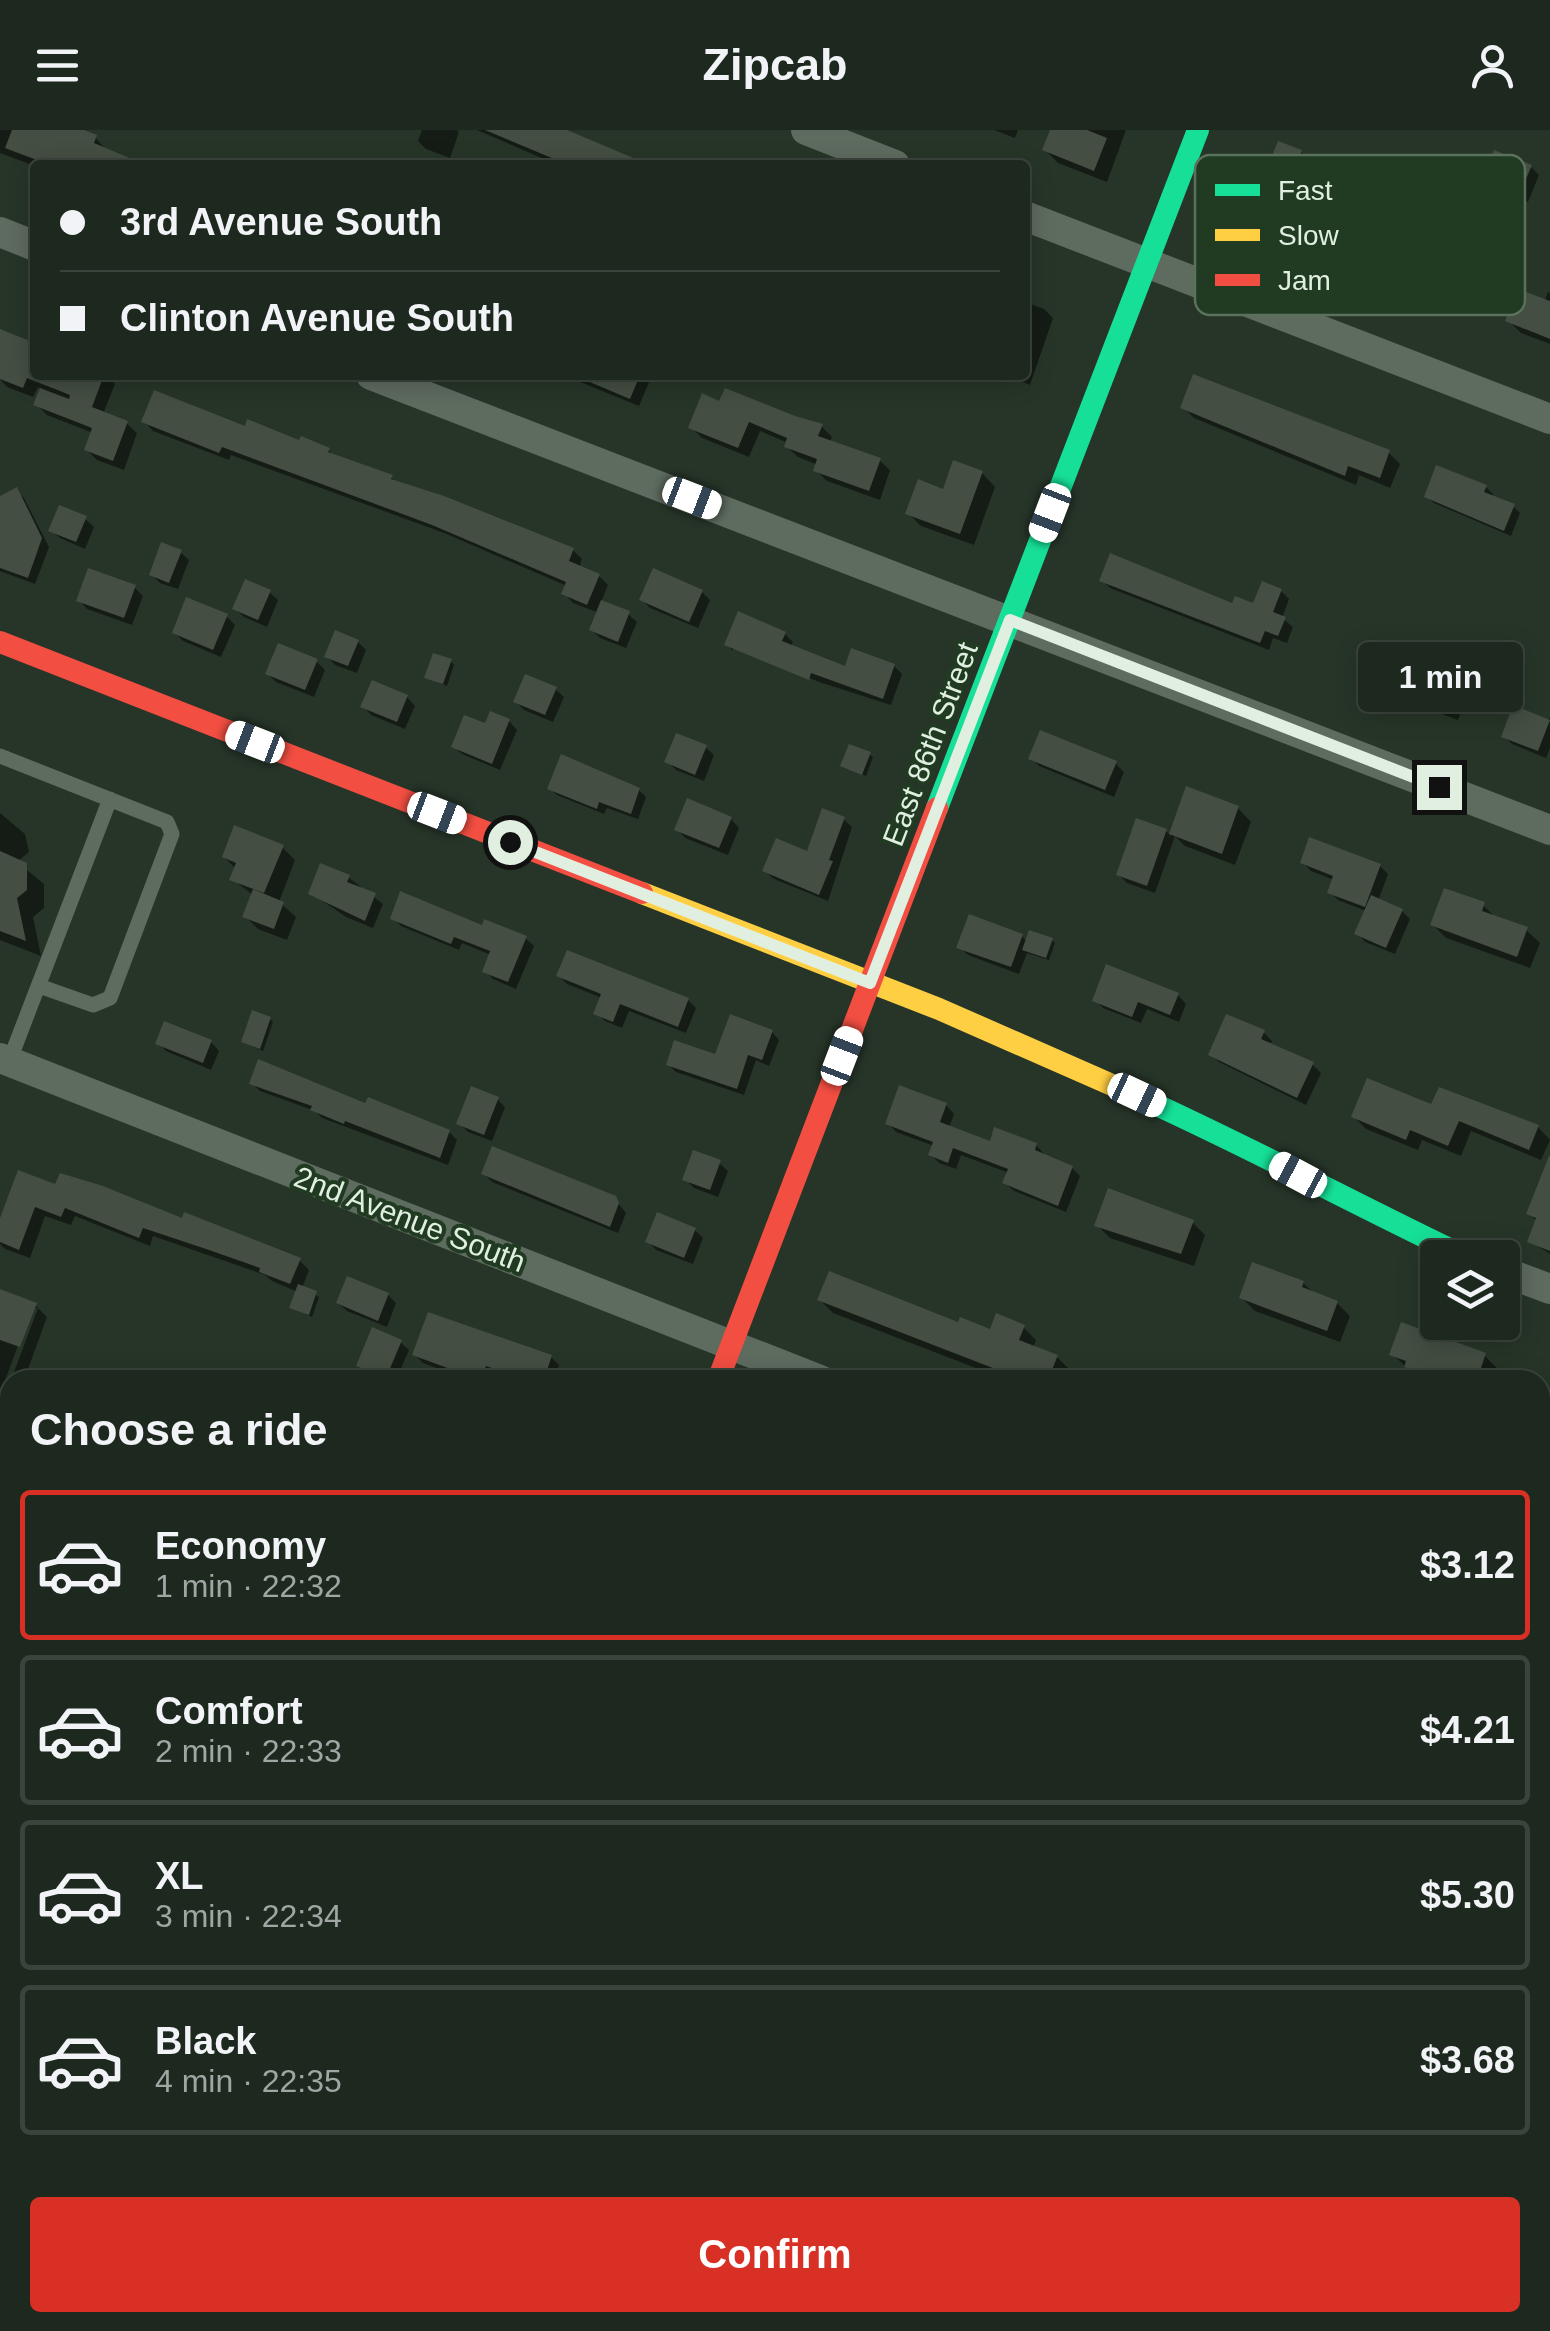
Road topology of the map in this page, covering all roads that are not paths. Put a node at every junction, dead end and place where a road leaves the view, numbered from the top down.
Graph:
1 (806, 130) edge
2 (1198, 130) edge
3 (883, 160) edge
4 (1030, 218) edge
5 (0, 232) edge
6 (30, 244) edge
7 (1146, 264) junction
8 (1195, 283) edge
9 (1279, 315) edge
10 (384, 380) edge
11 (1550, 419) edge
12 (1010, 620) junction
13 (0, 642) edge
14 (0, 756) edge
15 (110, 798) junction
16 (1550, 830) edge
17 (870, 983) junction
18 (38, 986) junction
19 (3, 1069) edge
20 (1431, 1240) edge
21 (1520, 1278) edge
22 (1550, 1289) edge
23 (731, 1346) junction
24 (722, 1370) edge
25 (794, 1370) edge

1 - 3 street
2 - 7 street, East 86th Street
4 - 7 street
5 - 6 street
7 - 8 street
7 - 12 street, East 86th Street
9 - 11 street
10 - 12 street
12 - 16 street
12 - 17 street, East 86th Street
13 - 17 street
14 - 15 lane
15 - 18 lane
15 - 18 lane
17 - 20 street
17 - 23 street, East 86th Street
18 - 19 lane
19 - 23 street, 2nd Avenue South
21 - 22 street
23 - 24 street, East 86th Street
23 - 25 street, 2nd Avenue South

